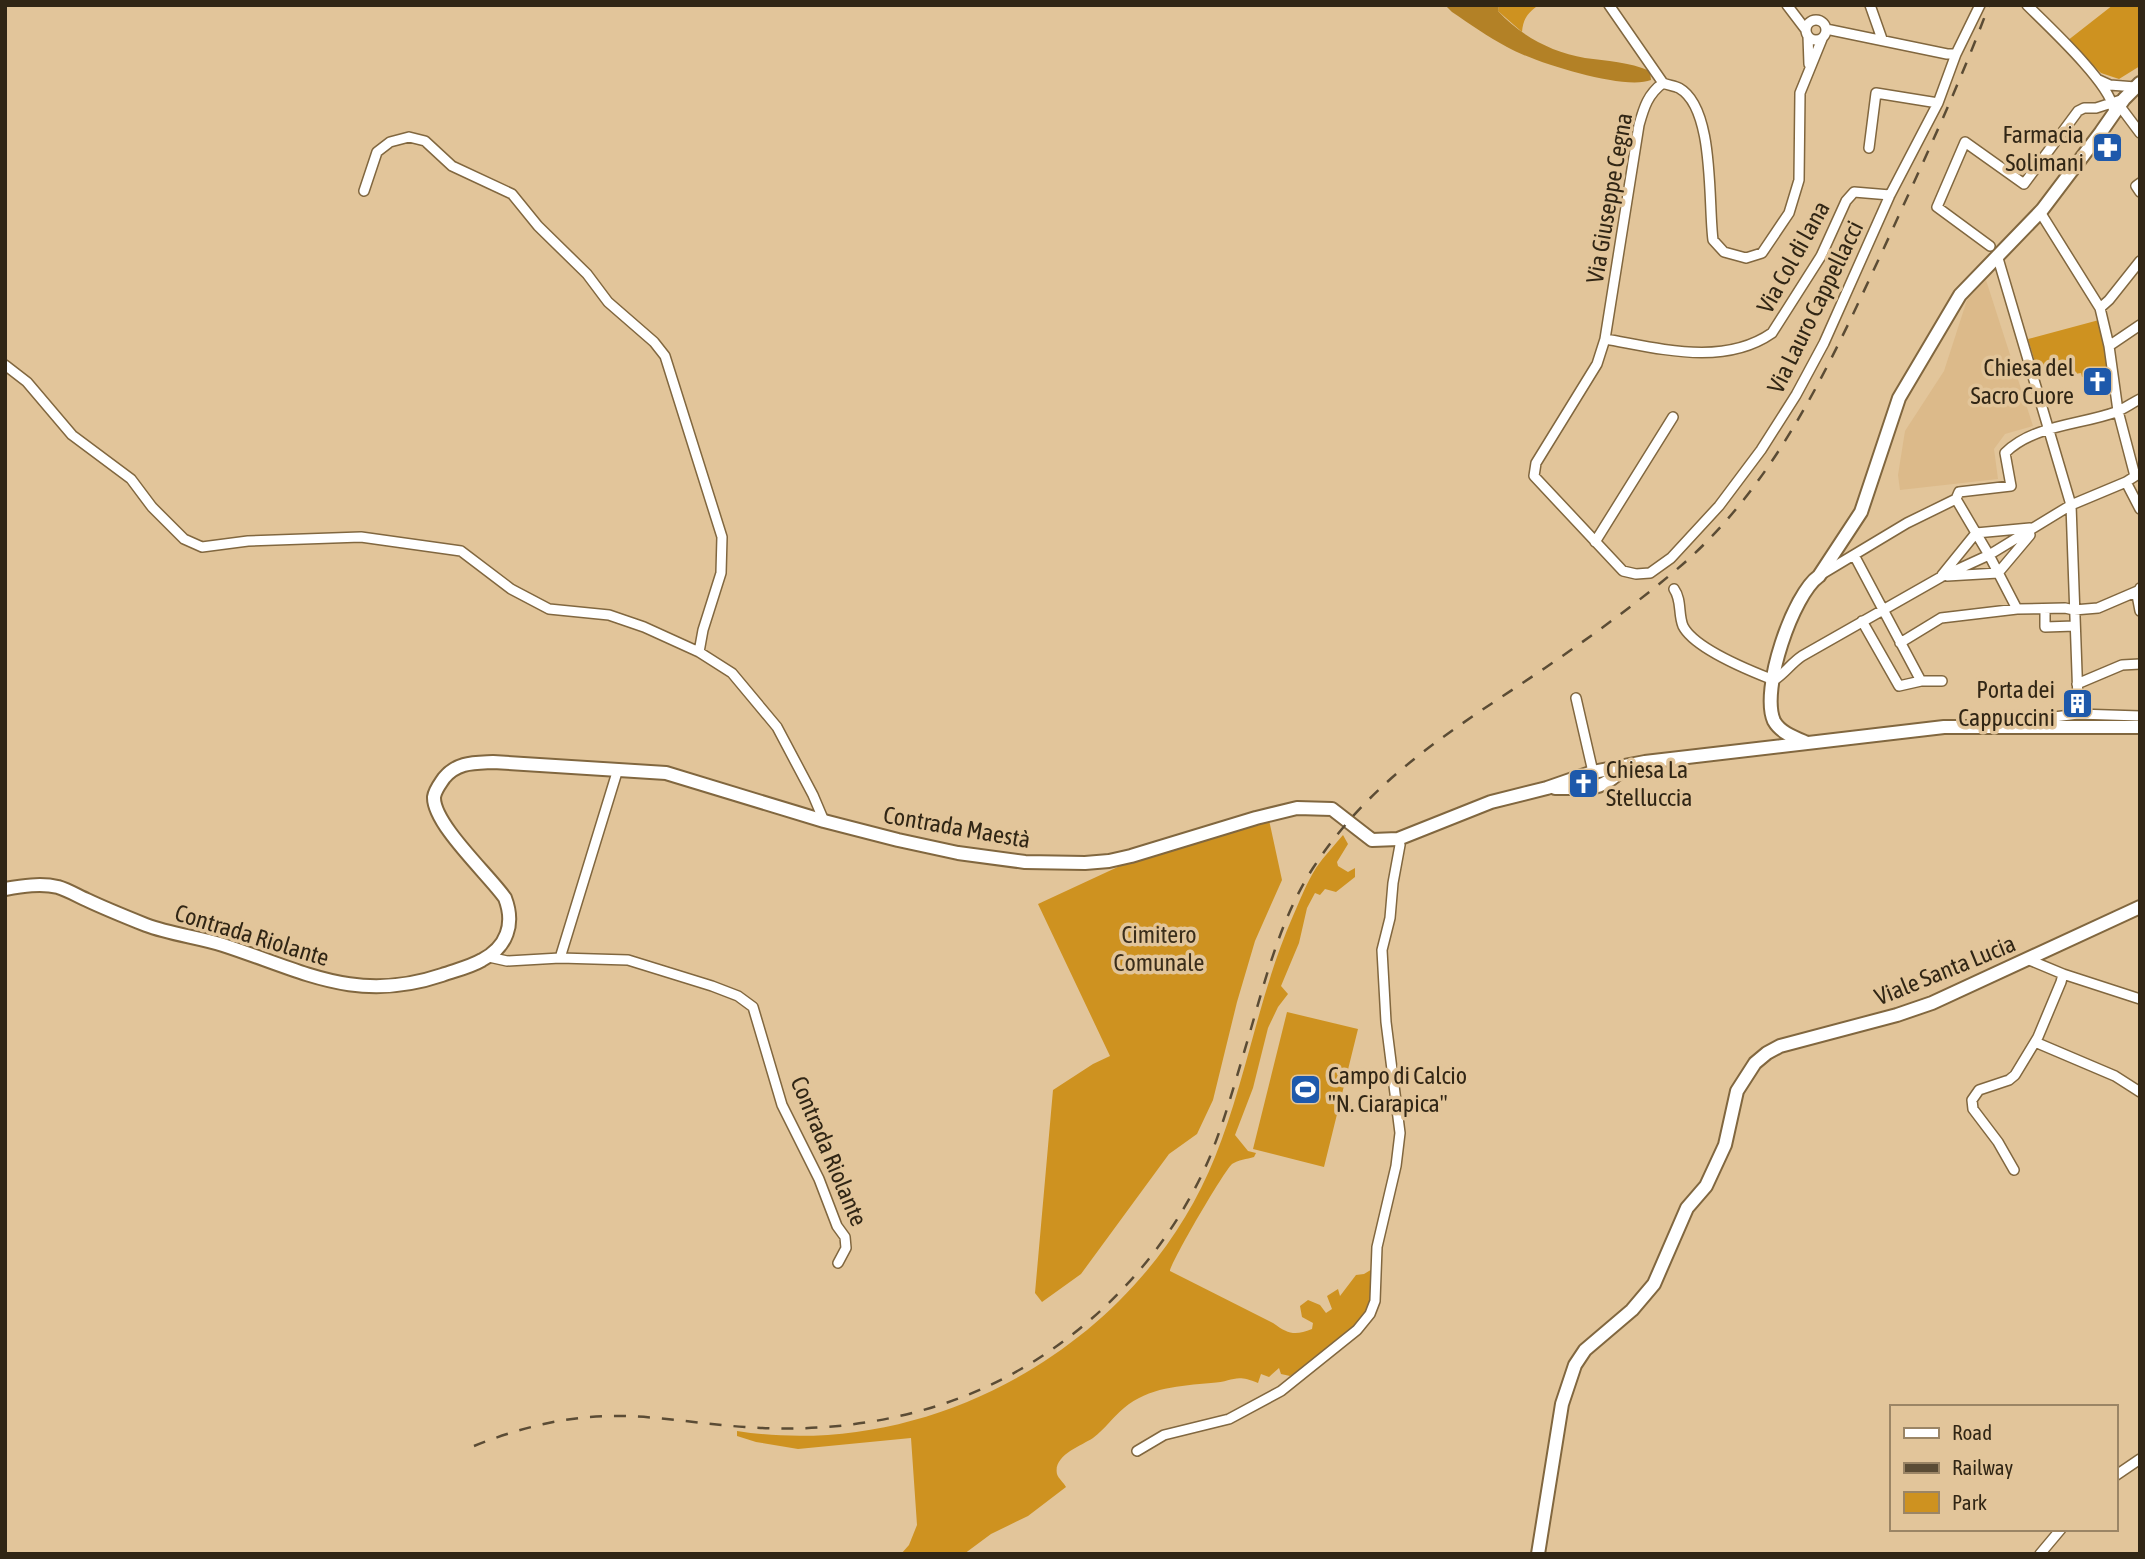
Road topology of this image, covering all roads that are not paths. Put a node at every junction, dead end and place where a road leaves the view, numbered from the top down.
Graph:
1 (1609, 5) edge
2 (1870, 5) edge
3 (1980, 5) edge
4 (2027, 5) edge
5 (1790, 8) edge
6 (1809, 29) junction
7 (1826, 29) junction
8 (1822, 39) junction
9 (1882, 39) junction
10 (1956, 54) junction
11 (1810, 66) junction
12 (2098, 80) junction
13 (1663, 83) junction
14 (2137, 85) edge
15 (1938, 103) junction
16 (2117, 105) junction
17 (2140, 133) edge
18 (1869, 148) dead end
19 (364, 191) dead end
20 (1890, 195) junction
21 (2040, 212) junction
22 (1994, 251) junction
23 (2140, 261) edge
24 (2100, 308) junction
25 (2140, 325) edge
26 (1605, 339) junction
27 (2109, 346) junction
28 (5, 365) edge
29 (2140, 398) edge
30 (2118, 411) junction
31 (1673, 417) dead end
32 (2050, 430) junction
33 (2137, 475) edge
34 (2126, 482) junction
35 (1956, 499) junction
36 (2071, 505) junction
37 (2140, 509) edge
38 (2036, 528) junction
39 (1976, 533) junction
40 (1595, 542) junction
41 (1854, 555) junction
42 (1989, 555) junction
43 (1998, 573) junction
44 (1819, 576) junction
45 (1941, 577) junction
46 (1674, 589) dead end
47 (2139, 589) edge
48 (1882, 609) junction
49 (2017, 610) junction
50 (2045, 610) junction
51 (2074, 610) junction
52 (2140, 611) edge
53 (1862, 621) junction
54 (2075, 626) junction
55 (1900, 643) junction
56 (699, 652) junction
57 (2140, 664) edge
58 (1771, 681) junction
59 (1922, 681) junction
60 (1942, 681) dead end
61 (2077, 684) junction
62 (1576, 698) dead end
63 (2078, 707) junction
64 (2140, 716) edge
65 (1998, 726) junction
66 (1778, 727) junction
67 (2140, 727) edge
68 (1809, 743) junction
69 (1765, 748) junction
70 (1628, 765) junction
71 (618, 769) junction
72 (1593, 772) junction
73 (1548, 788) junction
74 (824, 821) junction
75 (1398, 839) junction
76 (5, 889) edge
77 (2140, 907) edge
78 (489, 957) junction
79 (560, 958) junction
80 (2028, 959) junction
81 (2063, 974) junction
82 (2140, 999) edge
83 (2035, 1042) junction
84 (2140, 1092) edge
85 (2014, 1170) dead end
86 (838, 1264) dead end
87 (1138, 1451) dead end
88 (2140, 1459) edge
89 (2117, 1475) edge
90 (2058, 1531) edge
91 (1538, 1554) edge
92 (2040, 1554) edge

1 - 13 street
2 - 9 street
3 - 10 street, Via Lauro Cappellacci
4 - 12 street
5 - 6 street
6 - 7 street
6 - 8 street
6 - 11 street
7 - 8 street
7 - 9 street
8 - 11 street
9 - 10 street
10 - 15 street, Via Lauro Cappellacci
11 - 13 street
12 - 14 street
12 - 16 street
13 - 26 street, Via Giuseppe Cegna
14 - 16 street
15 - 18 street
15 - 20 street, Via Lauro Cappellacci
16 - 17 street
16 - 21 street
16 - 22 street
19 - 56 street
20 - 26 street, Via Col di lana
20 - 40 street, Via Lauro Cappellacci
21 - 22 street
21 - 24 street
22 - 32 street
22 - 44 street
23 - 24 street
24 - 27 street
25 - 27 street
26 - 40 street, Via Giuseppe Cegna
27 - 30 street
28 - 56 street
29 - 30 street
30 - 32 street
30 - 33 street
31 - 40 street
32 - 35 street
32 - 36 street
33 - 34 street
34 - 36 street
34 - 37 street
35 - 39 street
35 - 41 street
36 - 38 street
36 - 51 street
38 - 39 street
38 - 42 street
38 - 43 street
39 - 42 street
39 - 45 street
41 - 44 street
41 - 48 street
42 - 43 street
42 - 45 street
43 - 45 street
43 - 49 street
44 - 58 street
45 - 48 street
46 - 58 street
47 - 51 street
47 - 52 street
48 - 53 street
48 - 55 street
49 - 50 street
49 - 55 street
50 - 51 street
50 - 54 street
51 - 54 street
53 - 58 street
53 - 59 street
54 - 61 street
55 - 59 street
56 - 74 street
57 - 61 street
58 - 66 street
59 - 60 street
61 - 63 street
62 - 72 street
63 - 64 street
63 - 65 street
65 - 67 street
65 - 68 street
66 - 68 street
66 - 69 street
68 - 69 street
69 - 70 street
70 - 72 street
70 - 73 street
71 - 74 street, Contrada Maestà
71 - 78 street
71 - 79 street
72 - 73 street
73 - 75 street
74 - 75 street, Contrada Maestà
75 - 87 street
76 - 78 street, Contrada Riolante
77 - 80 street, Viale Santa Lucia
78 - 79 street, Contrada Riolante
79 - 86 street, Contrada Riolante
80 - 81 street
80 - 91 street, Viale Santa Lucia
81 - 82 street
81 - 83 street
83 - 84 street
83 - 85 street
88 - 89 street
90 - 92 street

